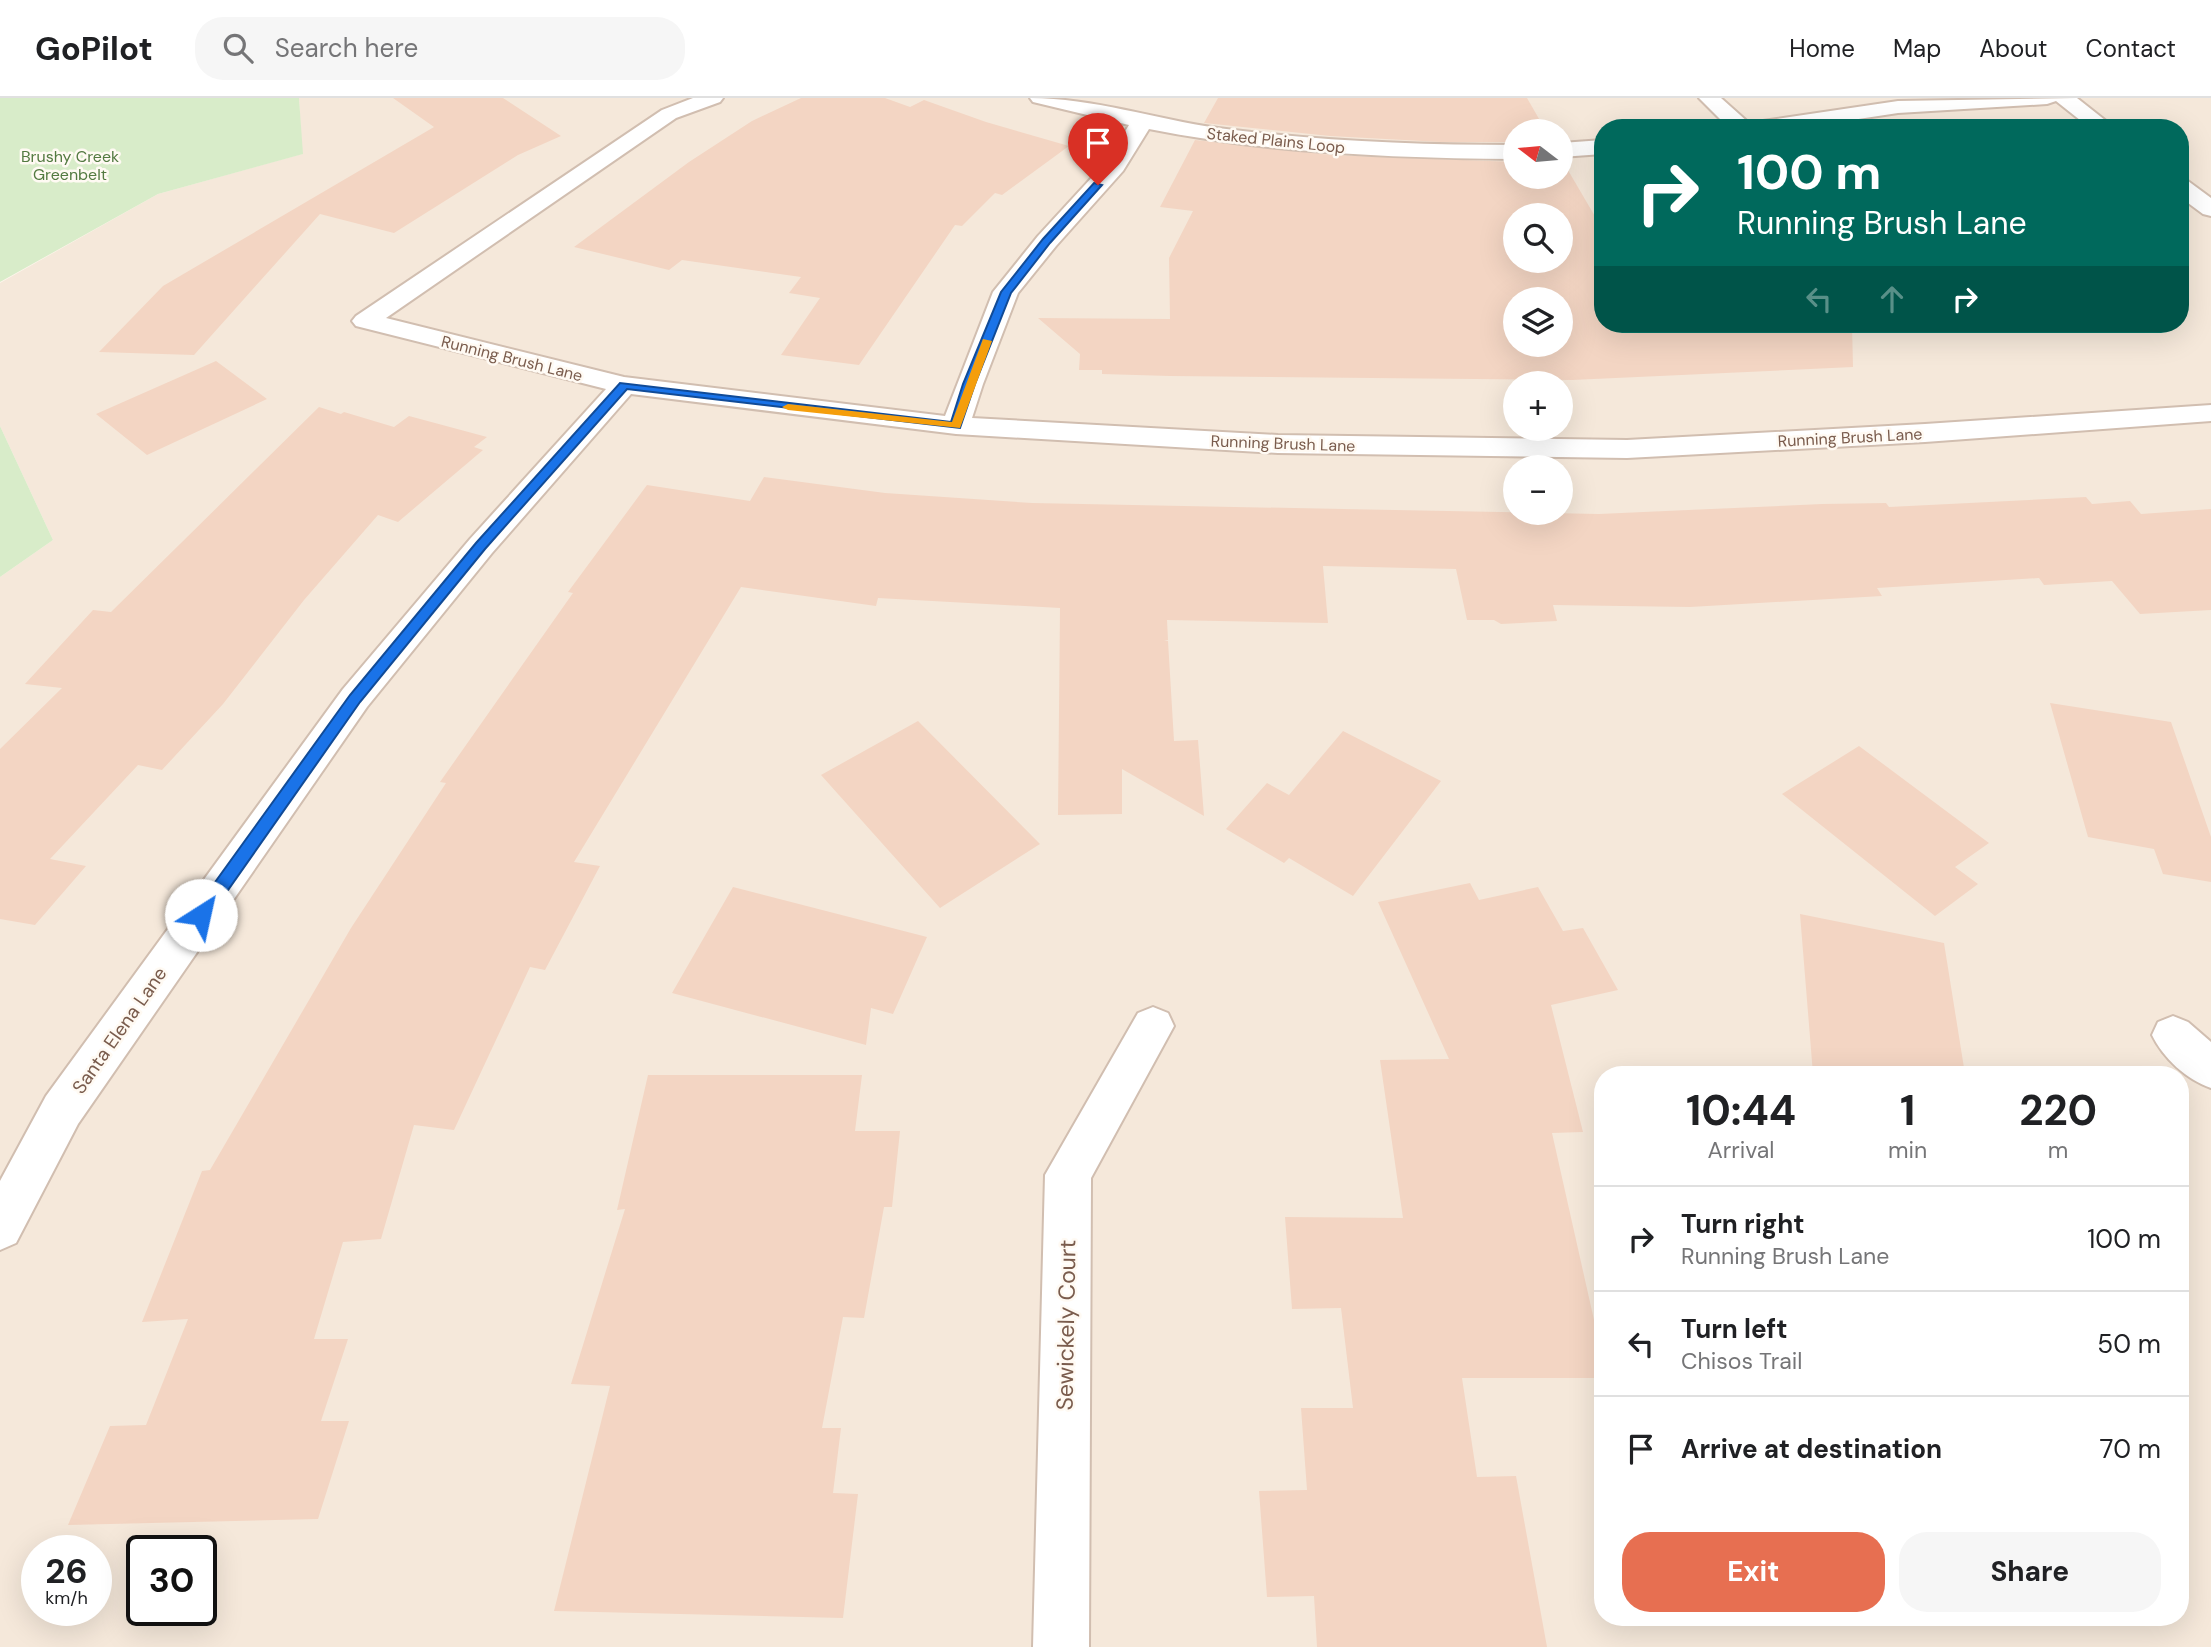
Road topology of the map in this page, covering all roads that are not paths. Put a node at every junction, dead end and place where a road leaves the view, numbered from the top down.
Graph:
1 (713, 98) edge
2 (1041, 98) edge
3 (1709, 98) edge
4 (2047, 98) edge
5 (2064, 98) edge
6 (646, 103) dead end
7 (669, 114) junction
8 (1732, 119) edge
9 (1816, 119) edge
10 (2092, 119) edge
11 (1142, 122) junction
12 (1594, 148) edge
13 (1573, 149) edge
14 (1503, 152) edge
15 (2189, 193) edge
16 (2211, 209) edge
17 (624, 386) junction
18 (2211, 413) edge
19 (956, 426) junction
20 (1153, 1026) dead end
21 (2173, 1035) dead end
22 (2211, 1069) edge
23 (0, 1227) edge
24 (1061, 1647) edge

1 - 7 street
2 - 11 street, Staked Plains Loop
3 - 8 street
4 - 9 street
5 - 10 street
6 - 7 street
7 - 17 street, Running Brush Lane
11 - 14 street, Staked Plains Loop
11 - 19 street
12 - 13 street
15 - 16 street
17 - 19 street, Running Brush Lane
17 - 23 street, Santa Elena Lane
18 - 19 street, Running Brush Lane
20 - 24 street, Sewickely Court
21 - 22 street

